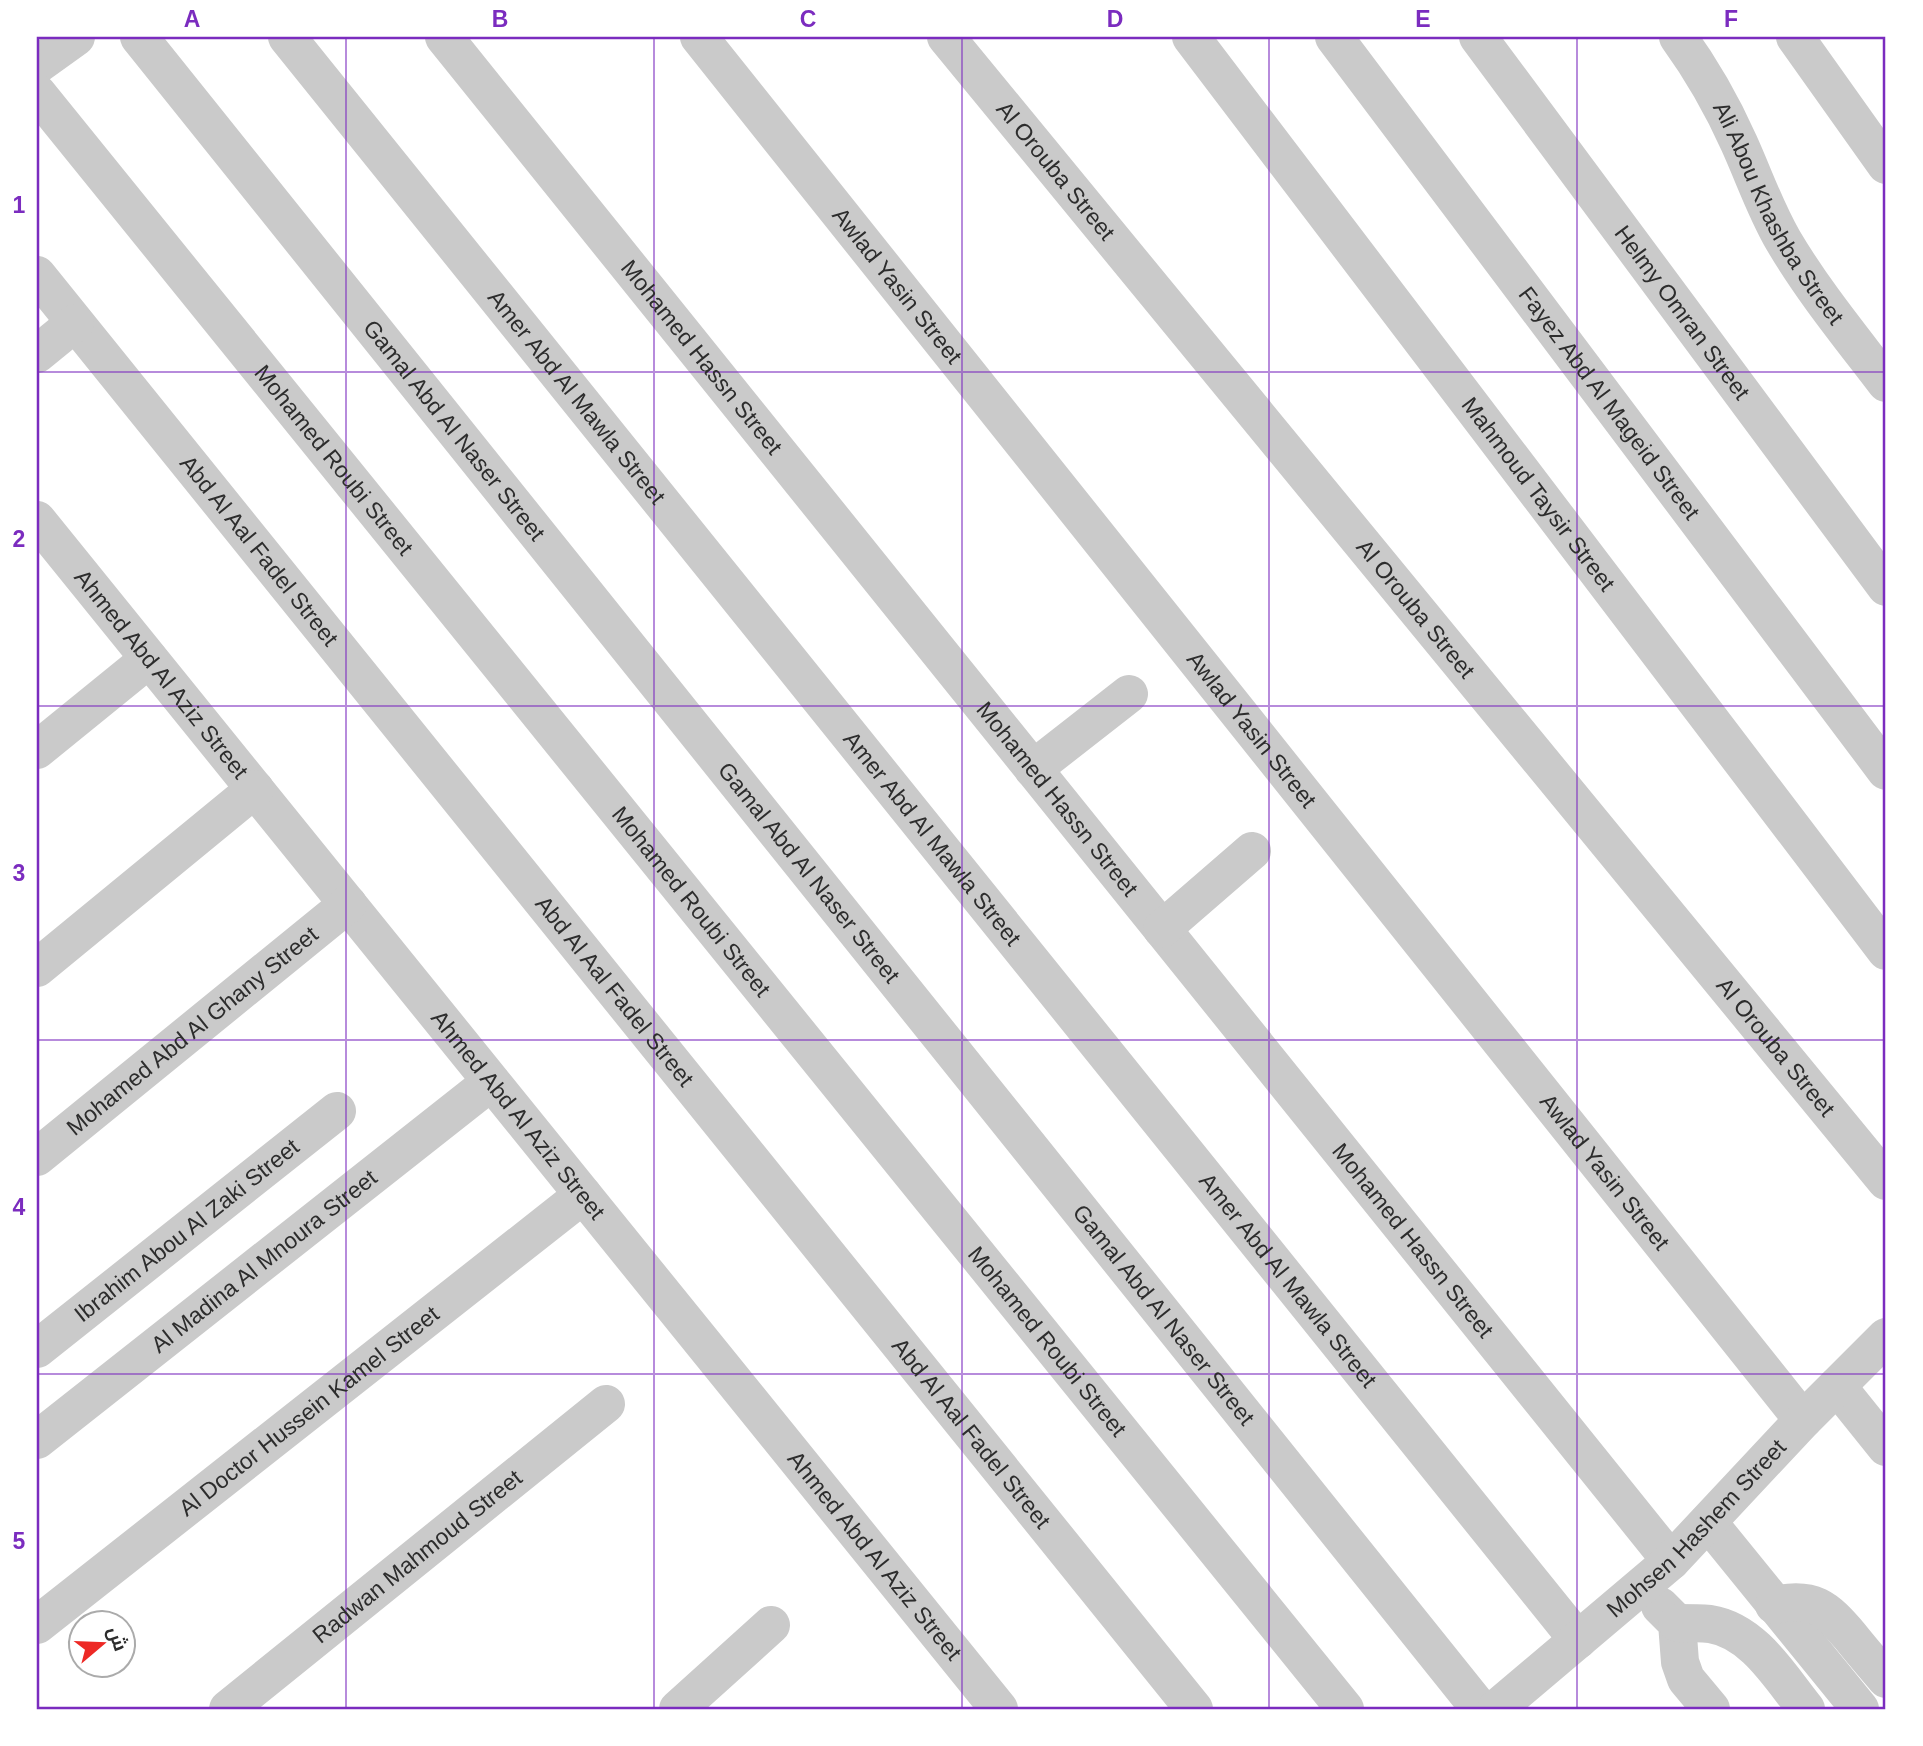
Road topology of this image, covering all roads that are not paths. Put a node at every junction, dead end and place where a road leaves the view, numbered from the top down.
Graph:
1 (76, 37) edge
2 (139, 37) edge
3 (287, 37) edge
4 (444, 37) edge
5 (699, 37) edge
6 (946, 37) edge
7 (1191, 37) edge
8 (1335, 37) edge
9 (1478, 37) edge
10 (1678, 37) edge
11 (1795, 37) edge
12 (37, 65) edge
13 (37, 93) edge
14 (1886, 164) edge
15 (37, 275) edge
16 (75, 323) junction
17 (37, 354) edge
18 (1886, 383) edge
19 (38, 525) edge
20 (1886, 587) edge
21 (149, 659) junction
22 (1129, 694) dead end
23 (37, 750) edge
24 (1033, 769) junction
25 (1886, 771) edge
26 (255, 789) junction
27 (1252, 850) dead end
28 (348, 904) junction
29 (1162, 929) junction
30 (1886, 951) edge
31 (37, 968) edge
32 (491, 1082) junction
33 (337, 1111) dead end
34 (37, 1157) edge
35 (1886, 1181) edge
36 (583, 1195) junction
37 (1886, 1337) edge
38 (37, 1349) edge
39 (1837, 1386) junction
40 (606, 1404) dead end
41 (1803, 1420) junction
42 (37, 1440) edge
43 (1886, 1447) edge
44 (1708, 1522) junction
45 (1671, 1561) junction
46 (1641, 1588) junction
47 (1774, 1605) junction
48 (1677, 1623) junction
49 (37, 1625) edge
50 (771, 1625) dead end
51 (1578, 1640) junction
52 (1886, 1679) edge
53 (686, 1706) edge
54 (228, 1709) edge
55 (999, 1709) edge
56 (1194, 1709) edge
57 (1345, 1709) edge
58 (1480, 1709) edge
59 (1496, 1709) edge
60 (1711, 1709) edge
61 (1807, 1709) edge
62 (1860, 1709) edge

1 - 12 street
2 - 58 street, Gamal Abd Al Naser Street
3 - 51 street, Amer Abd Al Mawla Street
4 - 24 street, Mohamed Hassn Street
5 - 41 street, Awlad Yasin Street
6 - 35 street, Al Orouba Street
7 - 30 street, Mahmoud Taysir Street
8 - 25 street, Fayez Abd Al Mageid Street
9 - 20 street, Helmy Omran Street
10 - 18 street, Ali Abou Khashba Street
11 - 14 street
13 - 57 street, Mohamed Roubi Street
15 - 16 street, Abd Al Aal Fadel Street
16 - 17 street
16 - 56 street, Abd Al Aal Fadel Street
19 - 21 street, Ahmed Abd Al Aziz Street
21 - 23 street
21 - 26 street, Ahmed Abd Al Aziz Street
22 - 24 street
24 - 29 street, Mohamed Hassn Street
26 - 28 street, Ahmed Abd Al Aziz Street
26 - 31 street
27 - 29 street
28 - 32 street, Ahmed Abd Al Aziz Street
28 - 34 street, Mohamed Abd Al Ghany Street
29 - 45 street, Mohamed Hassn Street
32 - 36 street, Ahmed Abd Al Aziz Street
32 - 42 street, Al Madina Al Mnoura Street
33 - 38 street, Ibrahim Abou Al Zaki Street
36 - 49 street, Al Doctor Hussein Kamel Street
36 - 55 street, Ahmed Abd Al Aziz Street
37 - 39 street, Mohsen Hashem Street
39 - 41 street, Mohsen Hashem Street
39 - 43 street
40 - 54 street, Radwan Mahmoud Street
41 - 44 street, Mohsen Hashem Street
44 - 45 street, Mohsen Hashem Street
44 - 47 street
45 - 46 street, Mohsen Hashem Street
46 - 48 street
46 - 51 street, Mohsen Hashem Street
47 - 52 street
47 - 62 street
48 - 60 street
48 - 61 street
50 - 53 street
51 - 59 street, Mohsen Hashem Street

